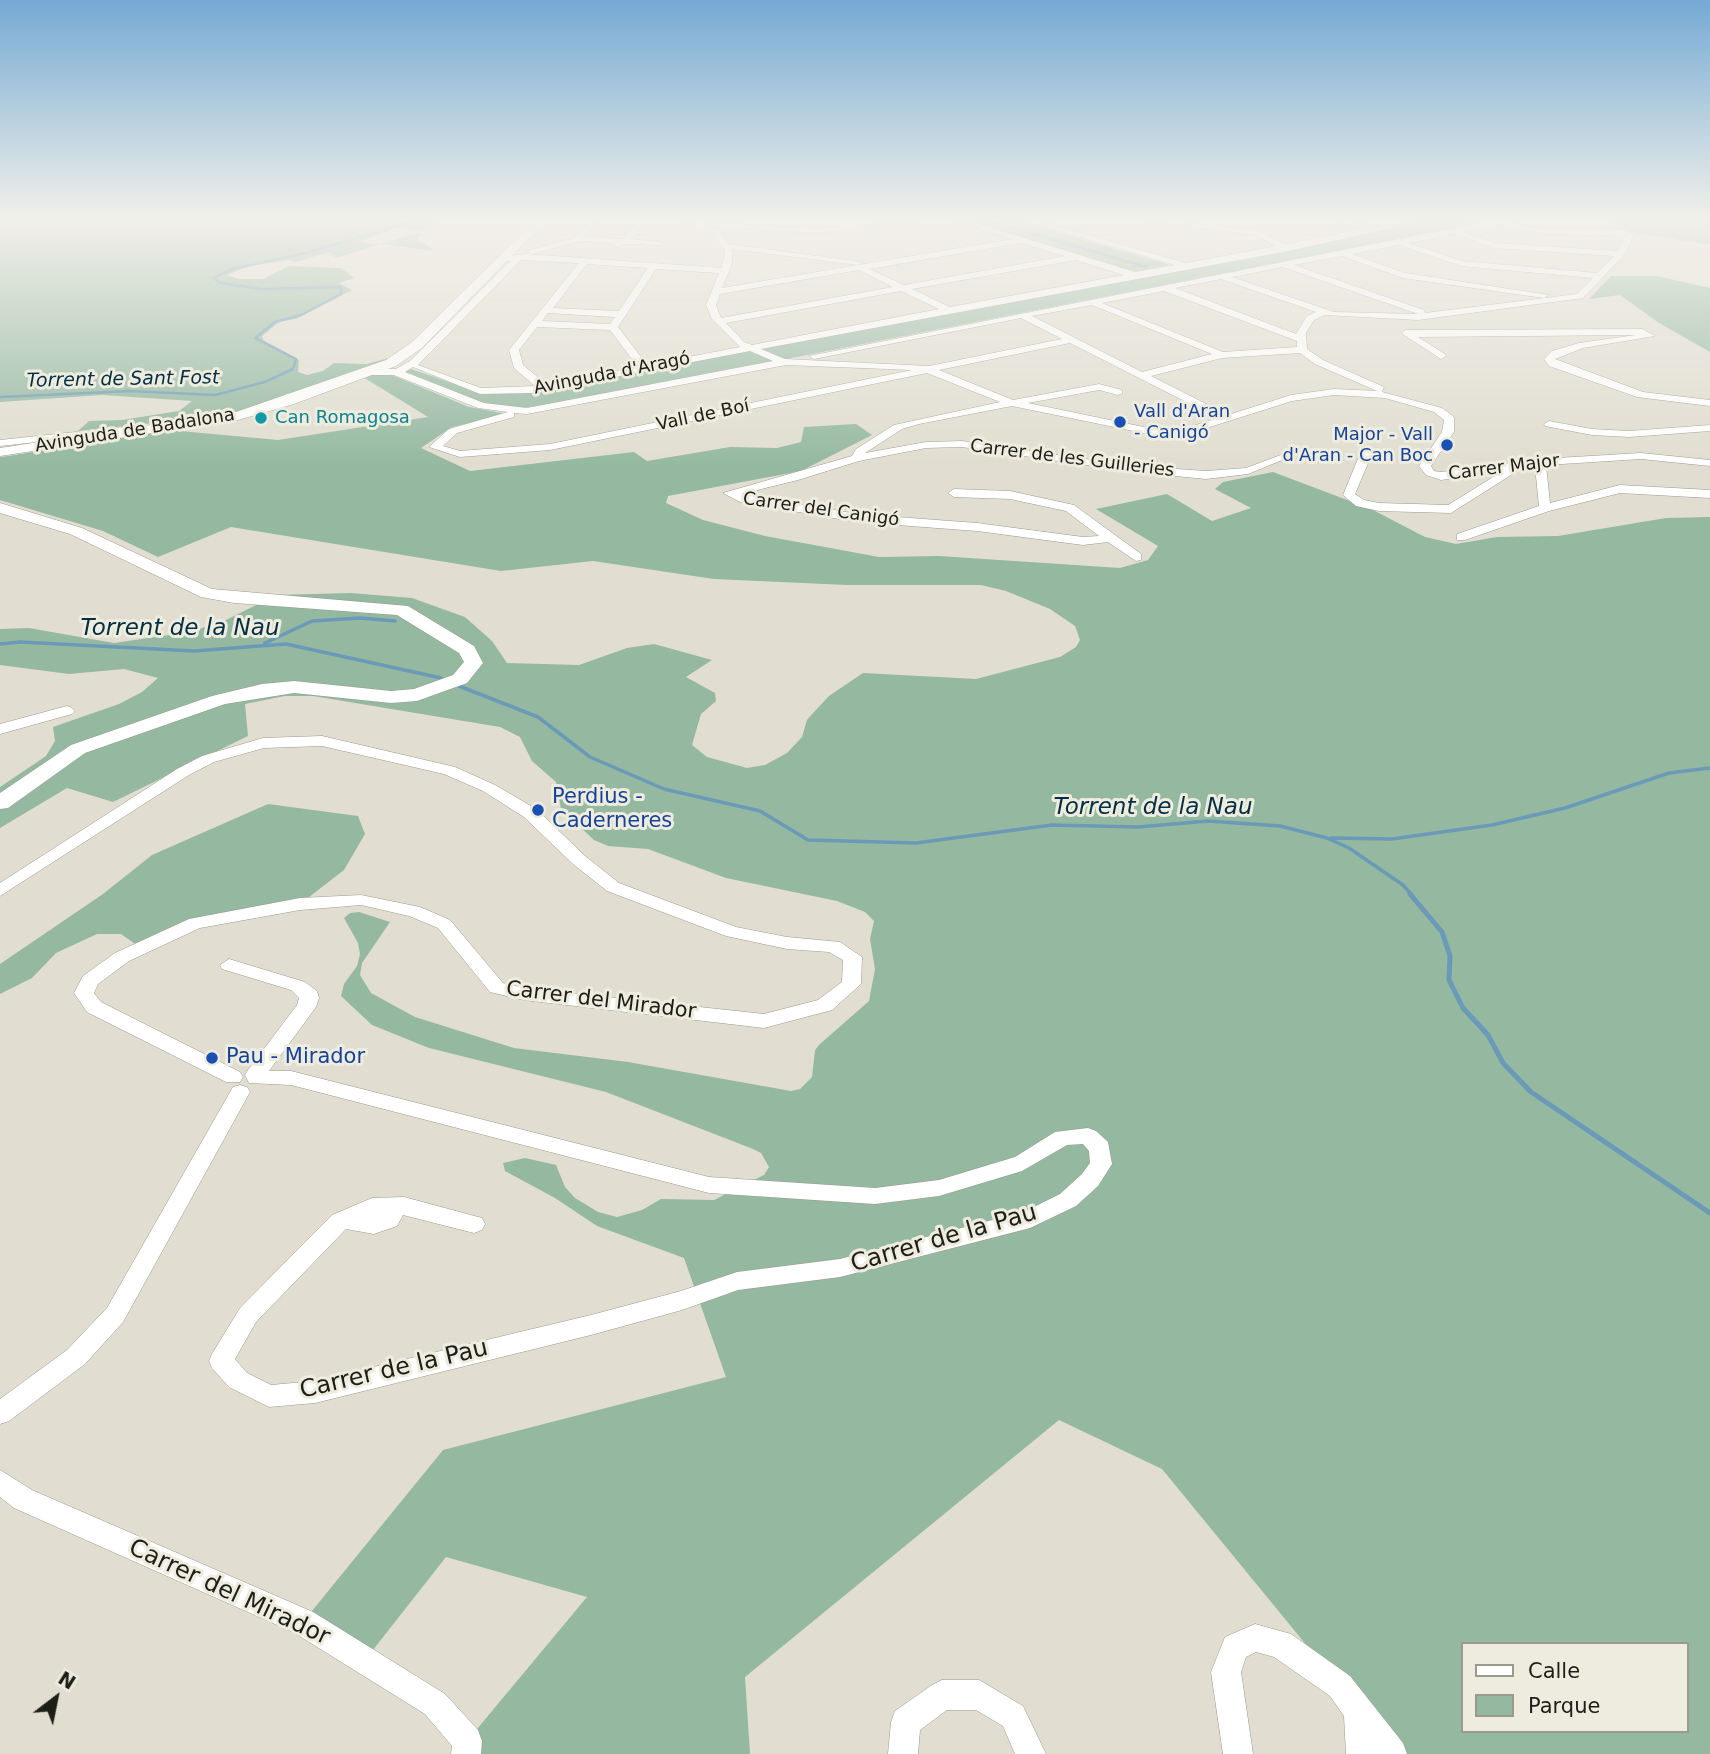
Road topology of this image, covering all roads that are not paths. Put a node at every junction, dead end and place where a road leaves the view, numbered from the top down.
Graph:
1 (469, 303) edge
2 (551, 303) edge
3 (629, 303) edge
4 (713, 303) edge
5 (820, 303) edge
6 (934, 303) edge
7 (987, 303) edge
8 (1089, 303) edge
9 (1095, 303) edge
10 (1202, 303) edge
11 (1295, 303) edge
12 (1395, 303) edge
13 (1529, 303) edge
14 (545, 310) junction
15 (949, 310) junction
16 (1323, 313) junction
17 (621, 314) junction
18 (1430, 315) junction
19 (1024, 316) junction
20 (1381, 318) junction
21 (719, 321) junction
22 (534, 324) junction
23 (974, 324) junction
24 (612, 327) junction
25 (1407, 334) junction
26 (1072, 340) junction
27 (1301, 344) junction
28 (771, 345) junction
29 (751, 348) junction
30 (1222, 355) junction
31 (1441, 356) dead end
32 (796, 359) junction
33 (410, 361) junction
34 (783, 362) junction
35 (819, 363) junction
36 (645, 368) junction
37 (929, 369) junction
38 (367, 372) junction
39 (396, 372) junction
40 (1142, 375) junction
41 (544, 388) junction
42 (1118, 392) dead end
43 (1377, 392) junction
44 (1710, 403) edge
45 (1011, 404) junction
46 (527, 411) junction
47 (1227, 419) junction
48 (1549, 424) dead end
49 (170, 426) junction
50 (1710, 428) edge
51 (0, 443) edge
52 (0, 452) edge
53 (1366, 454) dead end
54 (1286, 456) dead end
55 (857, 458) junction
56 (1540, 462) junction
57 (1710, 463) edge
58 (1520, 464) junction
59 (954, 493) dead end
60 (1710, 494) edge
61 (0, 508) edge
62 (1545, 508) junction
63 (1461, 537) dead end
64 (1113, 538) junction
65 (1136, 557) dead end
66 (67, 711) dead end
67 (0, 729) edge
68 (0, 803) edge
69 (0, 891) edge
70 (229, 965) dead end
71 (246, 1080) junction
72 (474, 1224) dead end
73 (0, 1413) edge
74 (0, 1482) edge
75 (1359, 1707) junction
76 (468, 1750) edge
77 (903, 1754) edge
78 (1031, 1754) edge
79 (1238, 1754) edge
80 (1362, 1754) edge
81 (1392, 1754) edge

1 - 33 street, Avinguda de Badalona
2 - 14 street
3 - 17 street
4 - 21 street
5 - 21 street
6 - 15 street
7 - 15 street, Avinguda d'Aragó
8 - 19 street, Avinguda d'Aragó
9 - 30 street
10 - 27 street, Carrer Major
11 - 16 street
12 - 18 street
13 - 18 street
14 - 17 street
14 - 22 street
15 - 23 street
15 - 28 street, Avinguda d'Aragó
16 - 20 street
16 - 27 street
17 - 24 street
18 - 20 street
19 - 23 street, Avinguda d'Aragó
19 - 26 street
20 - 25 street
21 - 29 street
22 - 24 street
22 - 41 street
23 - 32 street, Avinguda d'Aragó
24 - 36 street
25 - 31 street
25 - 44 street
26 - 37 street, Vall de Boí
26 - 40 street
27 - 30 street
27 - 43 street, Carrer Major
28 - 29 street, Avinguda d'Aragó
28 - 32 street
29 - 34 street
29 - 36 street, Avinguda d'Aragó
30 - 40 street
32 - 34 street, Avinguda d'Aragó
32 - 35 street
33 - 38 street, Avinguda de Badalona
33 - 39 street, Avinguda d'Aragó
33 - 41 street, Avinguda d'Aragó
34 - 35 street
34 - 46 street, Avinguda d'Aragó
35 - 37 street
36 - 41 street, Avinguda d'Aragó
37 - 45 street
37 - 46 street, Vall de Boí
38 - 39 street, Avinguda d'Aragó
38 - 49 street, Avinguda de Badalona
39 - 46 street, Avinguda d'Aragó
40 - 47 street
42 - 45 street, Carrer del Canigó
43 - 47 street
43 - 58 street, Carrer Major
45 - 47 street
45 - 55 street, Carrer del Canigó
48 - 50 street
49 - 51 street
49 - 52 street, Avinguda de Badalona
53 - 58 street
54 - 55 street, Carrer de les Guilleries
55 - 64 street, Carrer del Canigó
56 - 57 street, Carrer Major
56 - 58 street, Carrer Major
56 - 62 street
59 - 64 street
60 - 62 street
61 - 68 street
62 - 63 street
64 - 65 street
66 - 67 street
69 - 71 street, Carrer del Mirador
70 - 71 street
71 - 72 street, Carrer de la Pau
71 - 73 street
74 - 76 street, Carrer del Mirador
75 - 79 street
75 - 80 street
75 - 81 street
77 - 78 street

